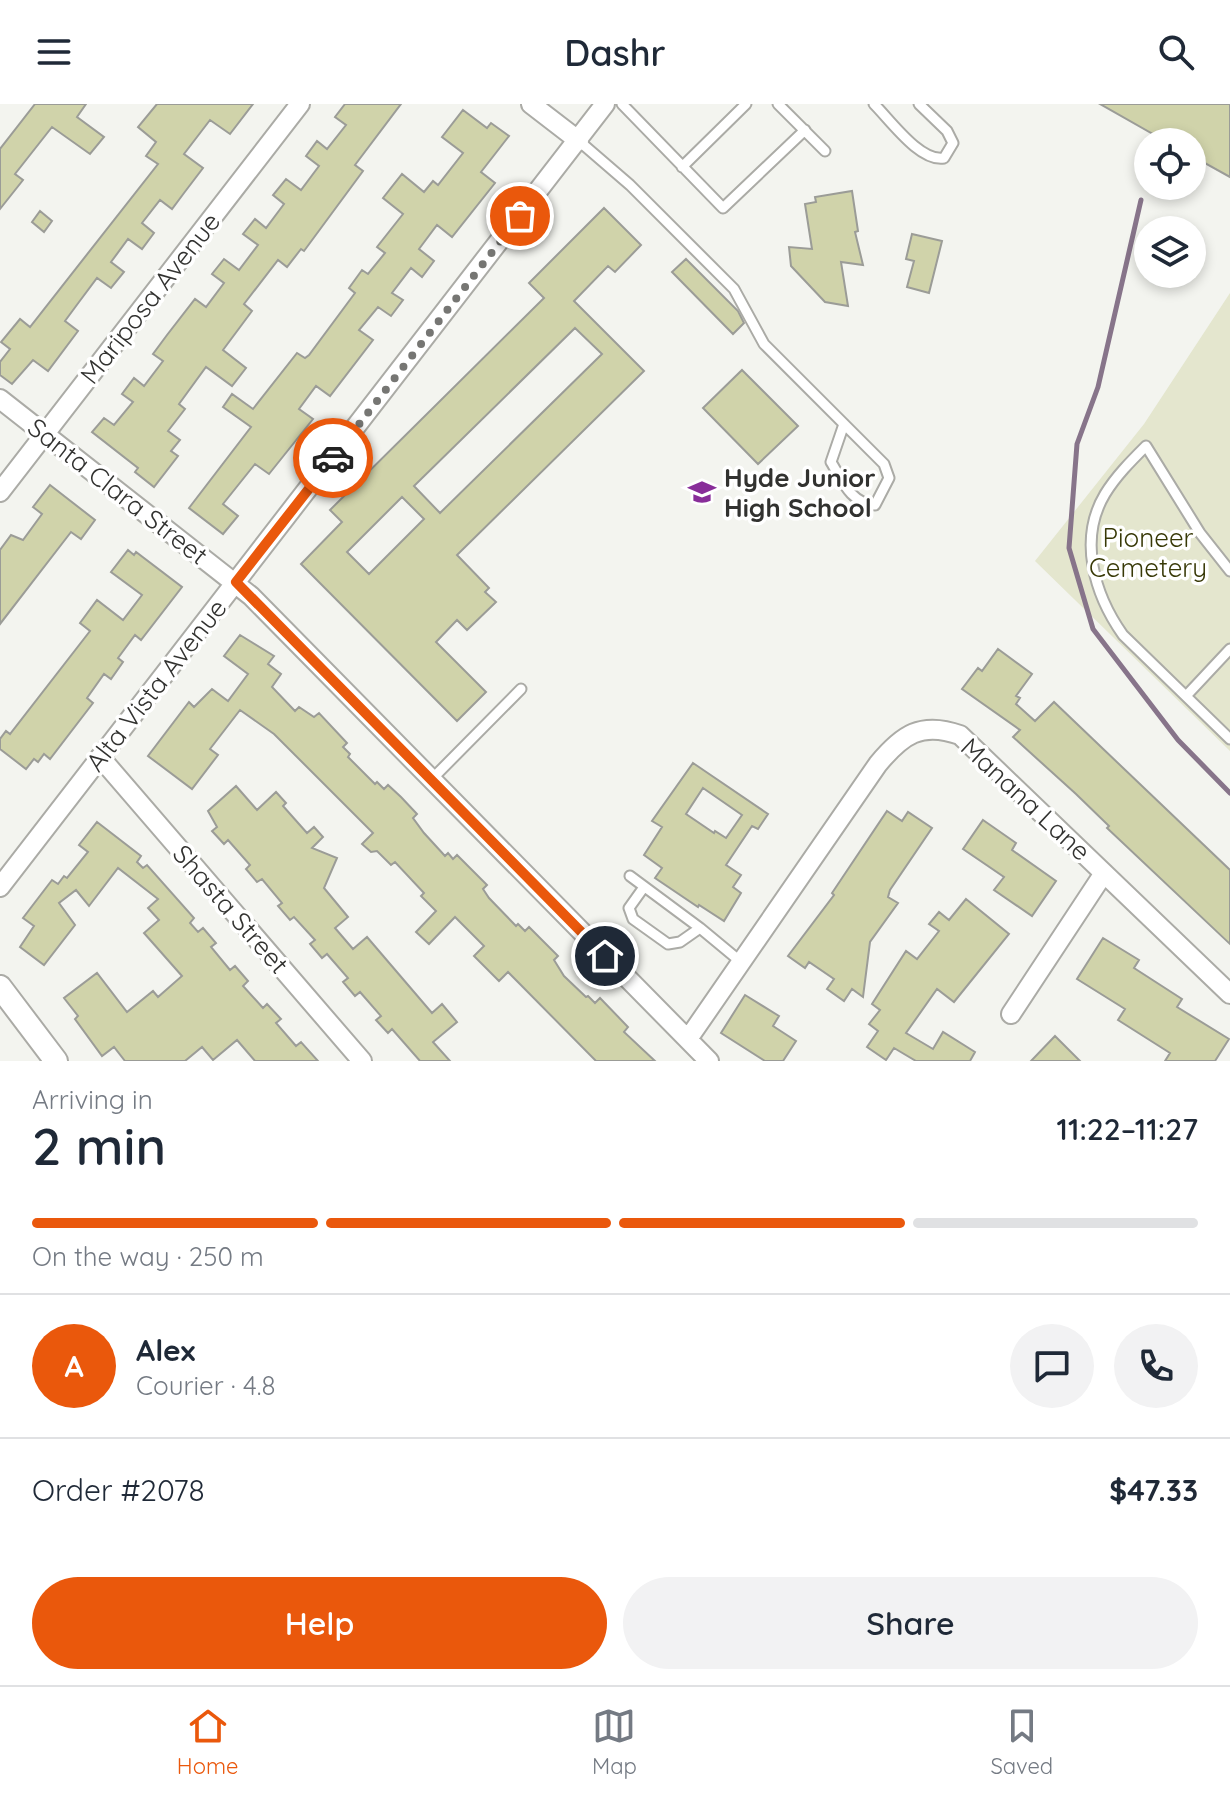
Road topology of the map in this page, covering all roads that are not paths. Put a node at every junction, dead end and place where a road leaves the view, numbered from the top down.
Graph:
1 (300, 104) edge
2 (531, 104) edge
3 (605, 104) edge
4 (622, 104) edge
5 (746, 104) edge
6 (778, 104) edge
7 (874, 104) edge
8 (919, 104) edge
9 (805, 130) junction
10 (579, 141) junction
11 (825, 151) dead end
12 (682, 167) junction
13 (0, 399) edge
14 (844, 424) junction
15 (45, 433) junction
16 (0, 492) edge
17 (1230, 571) edge
18 (236, 582) junction
19 (1230, 649) edge
20 (521, 689) dead end
21 (1186, 696) junction
22 (1230, 739) edge
23 (100, 757) junction
24 (431, 780) junction
25 (1104, 873) junction
26 (630, 876) dead end
27 (0, 887) edge
28 (644, 887) junction
29 (700, 928) junction
30 (741, 962) junction
31 (0, 987) edge
32 (1230, 994) edge
33 (1011, 1014) dead end
34 (688, 1039) junction
35 (56, 1061) edge
36 (362, 1061) edge
37 (709, 1061) edge

1 - 15 street, Mariposa Avenue
2 - 10 street
3 - 10 street, Alta Vista Avenue
4 - 12 lane
5 - 12 lane
6 - 9 lane
7 - 8 lane
9 - 11 lane
9 - 12 lane
10 - 14 lane
10 - 18 street, Alta Vista Avenue
13 - 15 street, Santa Clara Street
14 - 14 lane
15 - 16 street, Mariposa Avenue
15 - 18 street, Santa Clara Street
17 - 21 lane
18 - 23 street, Alta Vista Avenue
18 - 24 street, Santa Clara Street
19 - 21 lane
20 - 24 lane
21 - 22 lane
23 - 27 street, Alta Vista Avenue
23 - 36 street, Shasta Street
24 - 34 street, Santa Clara Street
25 - 30 street, Manana Lane
25 - 32 street, Manana Lane
25 - 33 street
26 - 28 lane
28 - 29 lane
28 - 29 lane
29 - 30 lane
30 - 34 street, Manana Lane
31 - 35 street
34 - 37 street, Santa Clara Street

